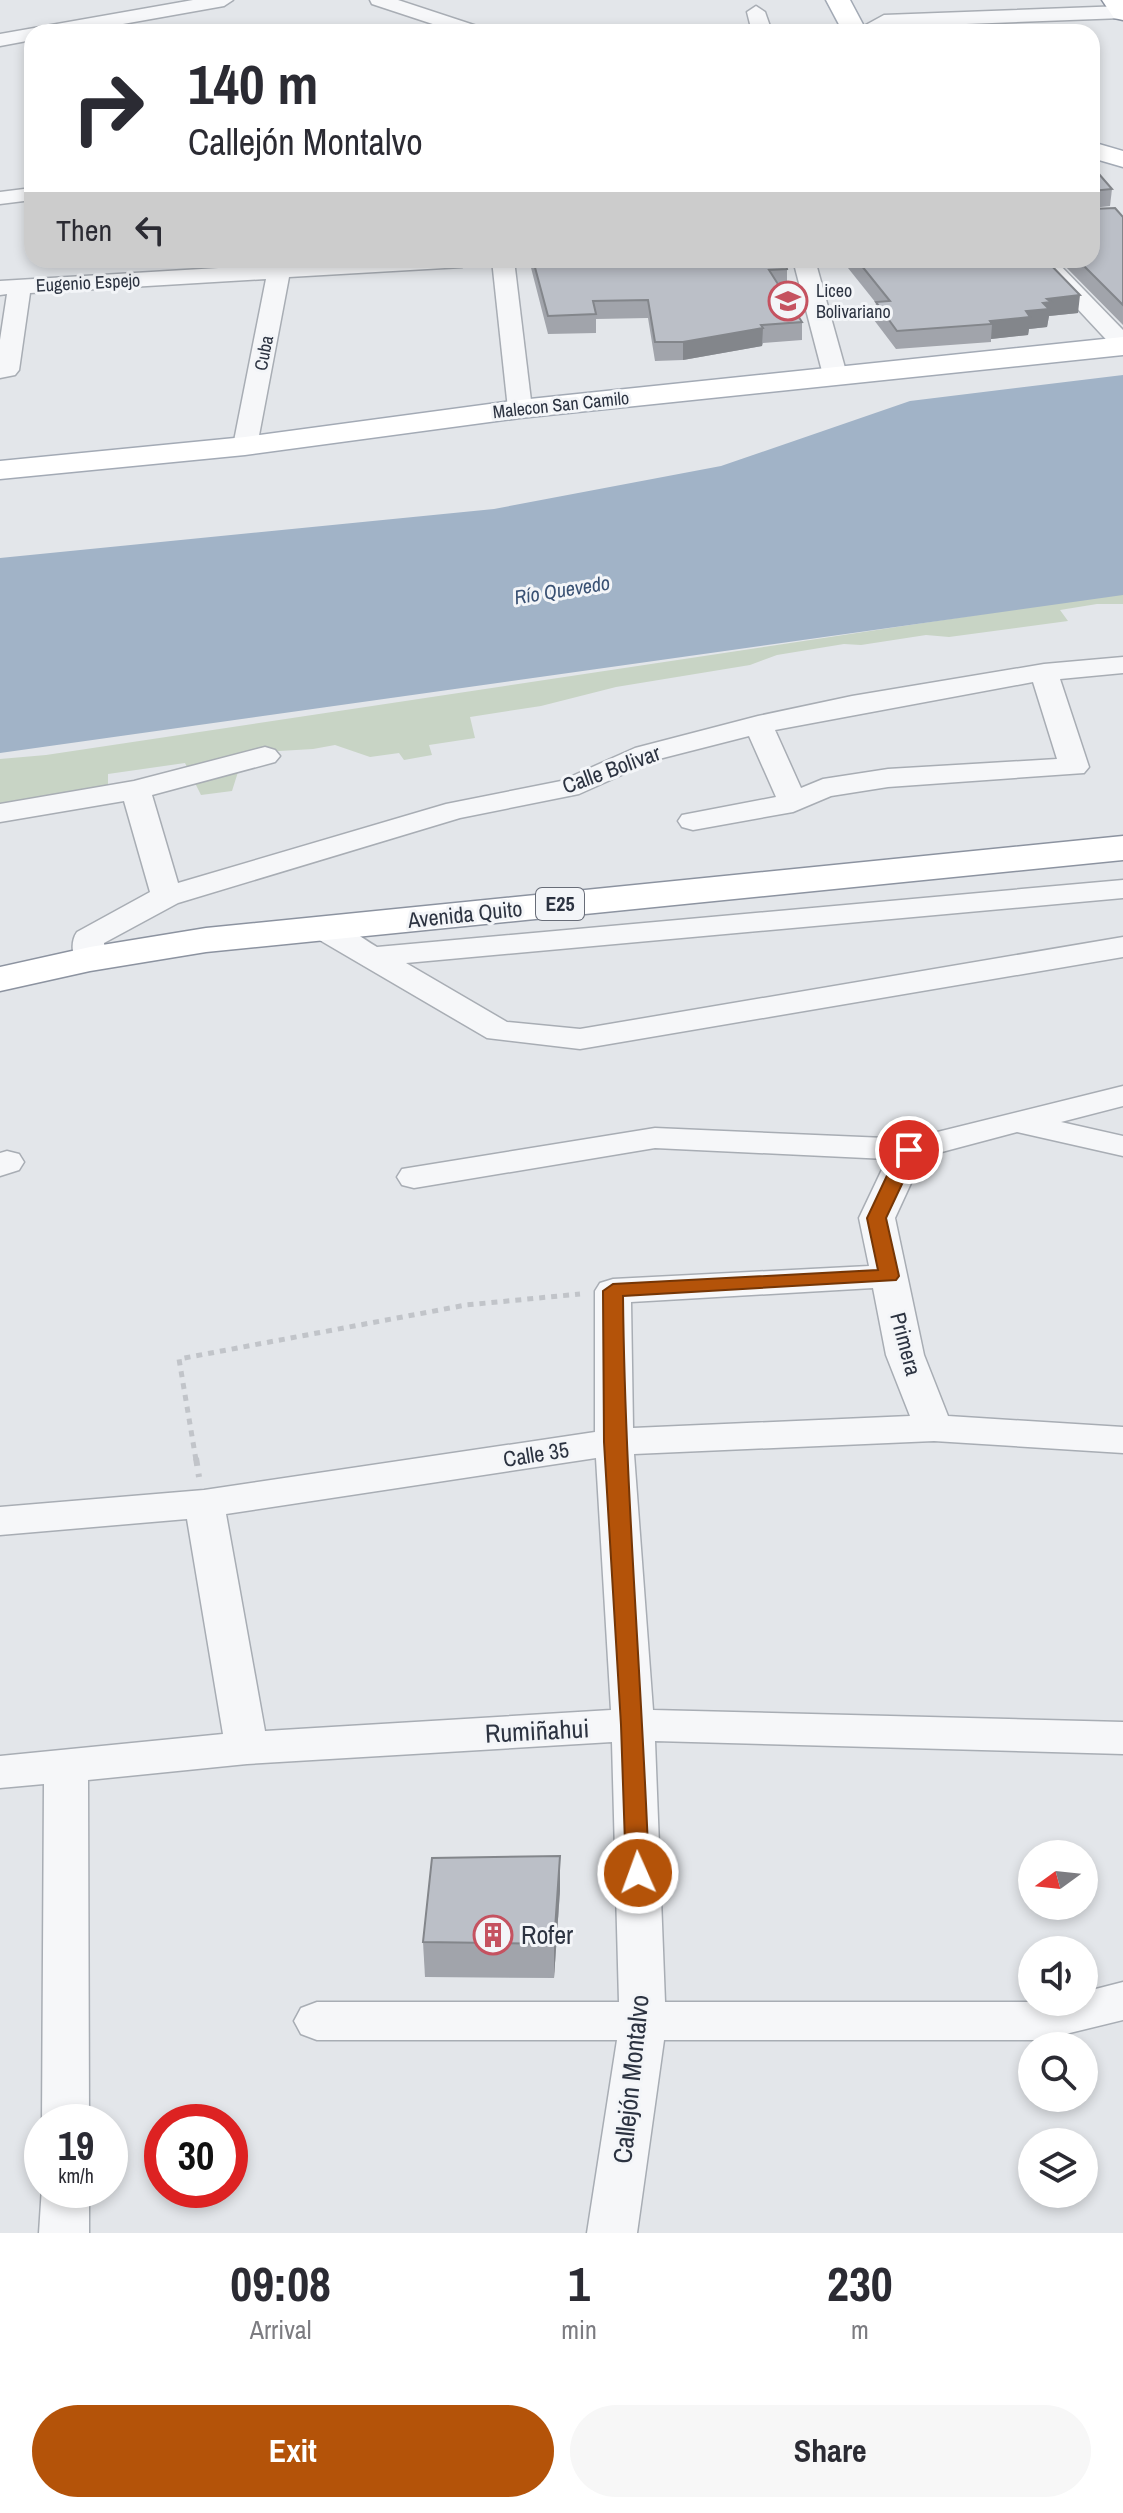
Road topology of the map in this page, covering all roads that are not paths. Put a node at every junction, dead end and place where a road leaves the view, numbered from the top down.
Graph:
1 (379, 0) edge
2 (838, 0) edge
3 (1114, 0) edge
4 (210, 1) edge
5 (756, 12) dead end
6 (1123, 12) edge
7 (88, 24) edge
8 (452, 24) edge
9 (760, 24) edge
10 (851, 24) edge
11 (878, 24) edge
12 (24, 35) edge
13 (0, 39) edge
14 (1100, 152) edge
15 (1123, 159) edge
16 (24, 195) edge
17 (0, 198) edge
18 (208, 268) edge
19 (280, 268) edge
20 (504, 268) edge
21 (806, 268) edge
22 (1051, 268) edge
23 (99, 271) edge
24 (10, 288) edge
25 (1123, 345) edge
26 (4, 371) edge
27 (835, 375) junction
28 (520, 409) junction
29 (245, 446) junction
30 (0, 470) edge
31 (1123, 665) edge
32 (1044, 672) junction
33 (758, 725) junction
34 (265, 756) dead end
35 (136, 790) junction
36 (793, 803) junction
37 (0, 813) edge
38 (693, 821) dead end
39 (1121, 854) edge
40 (1123, 889) edge
41 (167, 896) junction
42 (322, 928) junction
43 (1123, 947) edge
44 (371, 957) junction
45 (90, 959) junction
46 (0, 979) edge
47 (1123, 1096) edge
48 (1017, 1122) junction
49 (1123, 1146) edge
50 (909, 1150) junction
51 (414, 1177) dead end
52 (889, 1276) junction
53 (934, 1428) junction
54 (1123, 1440) edge
55 (614, 1442) junction
56 (204, 1504) junction
57 (0, 1521) edge
58 (633, 1725) junction
59 (1123, 1738) edge
60 (247, 1748) junction
61 (66, 1766) junction
62 (0, 1772) edge
63 (1123, 2001) edge
64 (317, 2021) dead end
65 (643, 2021) junction
66 (65, 2104) edge
67 (65, 2208) edge
68 (64, 2233) edge
69 (612, 2233) edge

1 - 8 street
2 - 10 main road
3 - 6 highway
4 - 7 street
5 - 9 street
6 - 11 street
12 - 13 street
14 - 15 main road
16 - 17 street
18 - 23 street, Eugenio Espejo
19 - 29 street, Cuba
20 - 28 street
21 - 27 street
22 - 25 street
23 - 24 street, Eugenio Espejo
24 - 26 street
25 - 27 main road, Malecon San Camilo
27 - 28 main road, Malecon San Camilo
28 - 29 main road, Malecon San Camilo
29 - 30 main road, Malecon San Camilo
31 - 32 street, Calle Bolivar
32 - 33 street, Calle Bolivar
32 - 36 street
33 - 36 street
33 - 41 street, Calle Bolivar
34 - 35 street
35 - 37 street
35 - 41 street
36 - 38 street
39 - 42 highway, Avenida Quito / E25
40 - 44 street
41 - 45 street, Calle Bolivar
42 - 44 street
42 - 45 highway, Avenida Quito / E25
43 - 44 street
45 - 46 highway, Avenida Quito / E25
47 - 48 street
48 - 49 street
48 - 50 street
50 - 51 street
50 - 52 street, Primera
52 - 53 street, Primera
52 - 55 street, Callejón Montalvo
53 - 54 street, Calle 35
53 - 55 street, Calle 35
55 - 56 street, Calle 35
55 - 58 street, Callejón Montalvo
56 - 57 street, Calle 35
56 - 60 street
58 - 59 street, Rumiñahui
58 - 60 street, Rumiñahui
58 - 65 street, Callejón Montalvo
60 - 61 street, Rumiñahui
61 - 62 street, Rumiñahui
61 - 66 street
63 - 65 street
64 - 65 street
65 - 69 street, Callejón Montalvo
67 - 68 street

